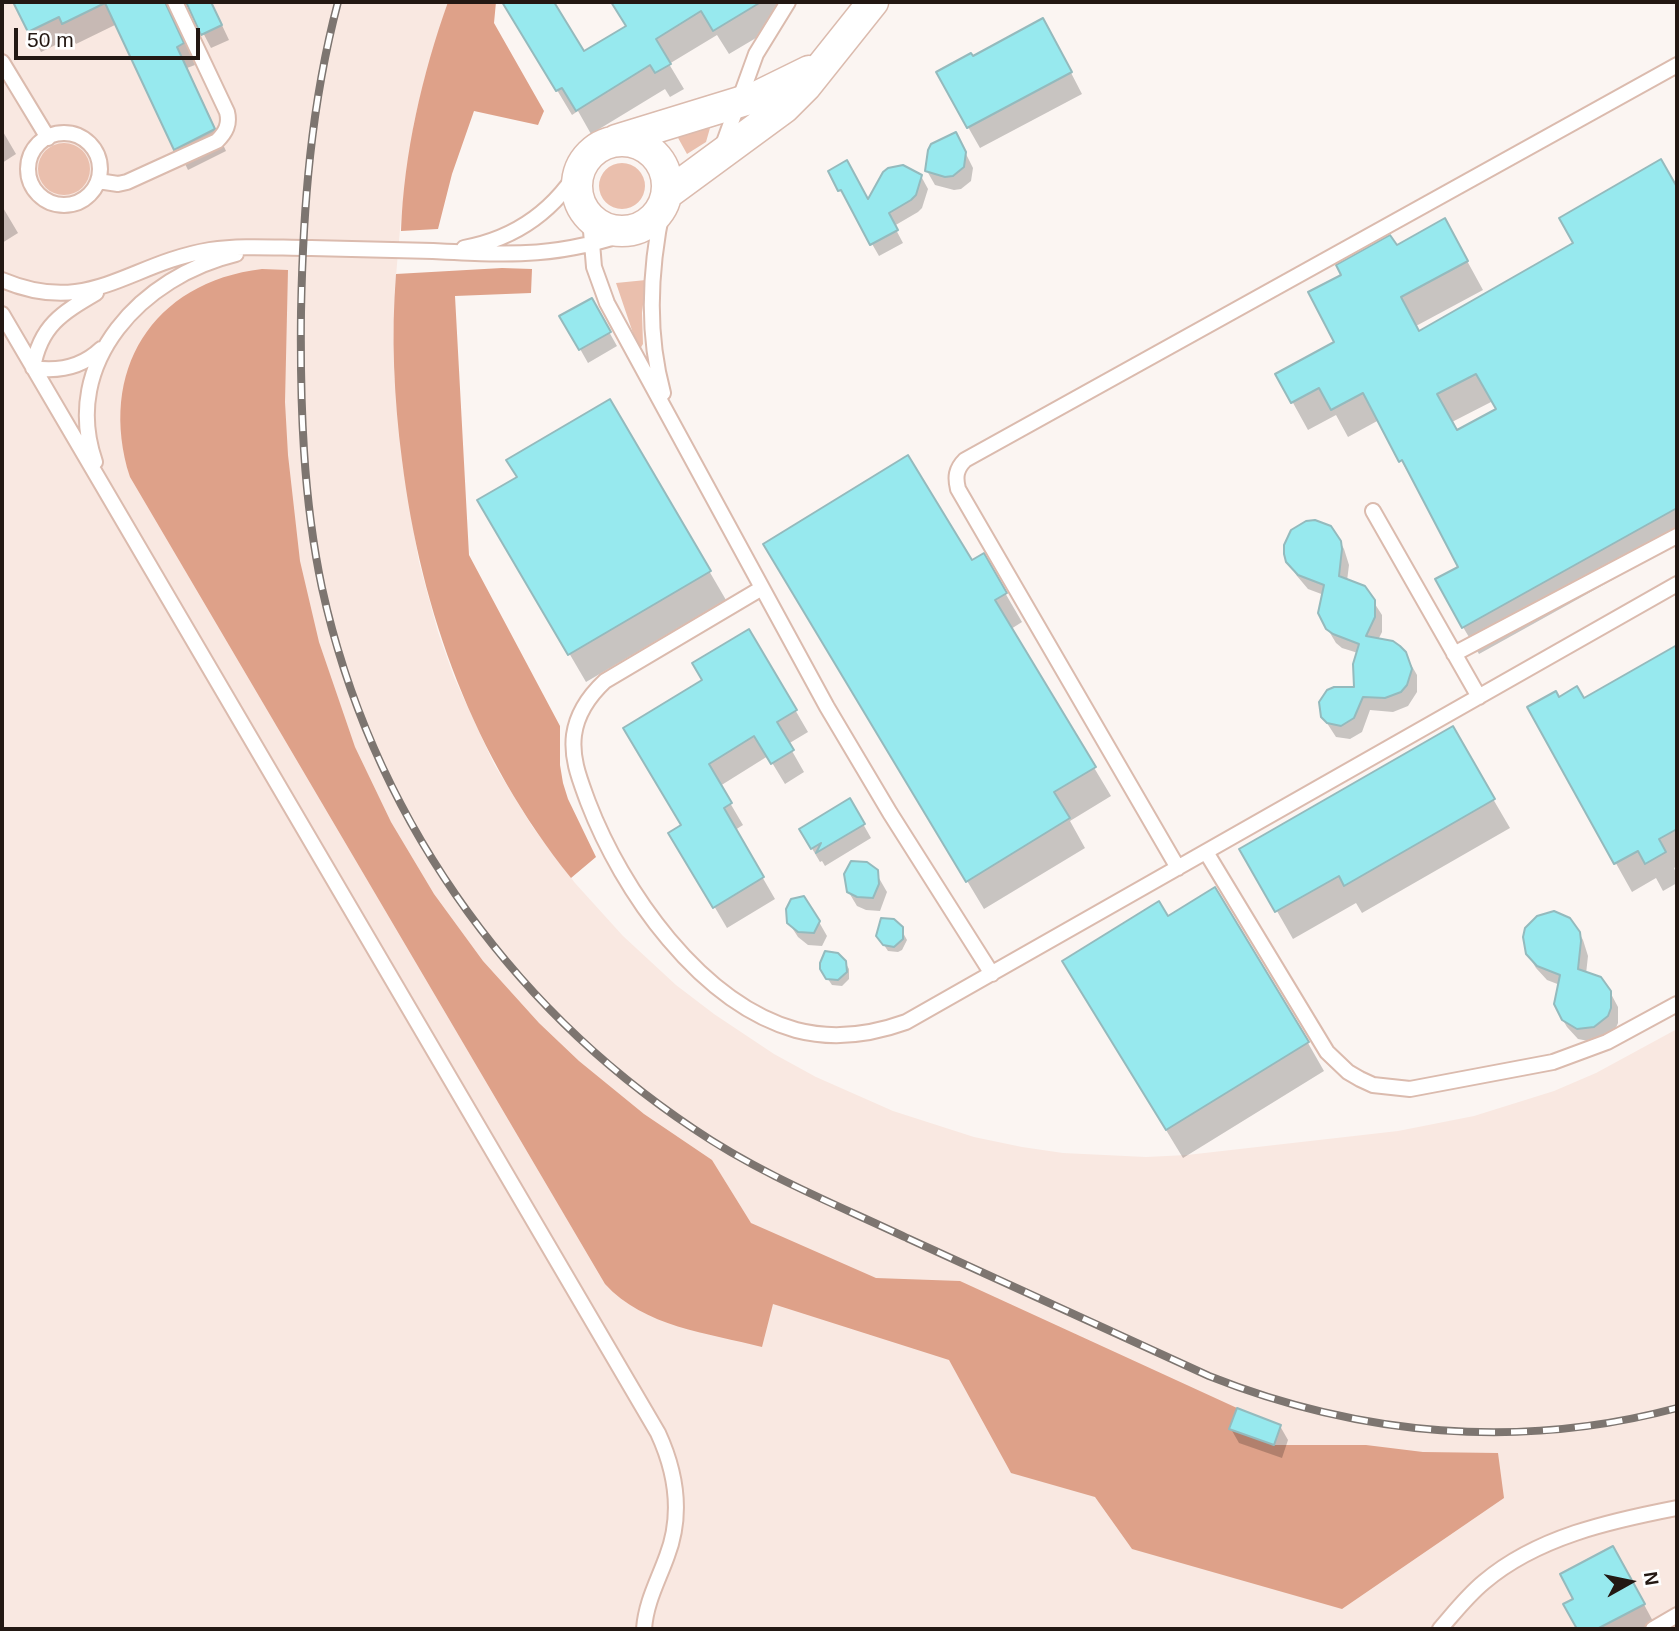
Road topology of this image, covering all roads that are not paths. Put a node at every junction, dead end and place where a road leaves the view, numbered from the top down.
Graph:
1 (175, 2) edge
2 (788, 2) edge
3 (873, 2) edge
4 (2, 62) edge
5 (821, 64) junction
6 (1677, 65) edge
7 (739, 102) junction
8 (48, 138) junction
9 (614, 141) junction
10 (716, 159) junction
11 (584, 161) junction
12 (98, 181) junction
13 (665, 200) junction
14 (590, 232) junction
15 (272, 248) junction
16 (431, 251) junction
17 (2, 280) edge
18 (115, 282) junction
19 (2, 314) edge
20 (104, 346) junction
21 (33, 368) junction
22 (669, 415) junction
23 (107, 492) junction
24 (1373, 511) dead end
25 (1677, 536) edge
26 (1677, 584) edge
27 (762, 587) junction
28 (1454, 654) junction
29 (1479, 697) junction
30 (1206, 852) junction
31 (1178, 868) junction
32 (992, 974) junction
33 (1677, 1004) edge
34 (1677, 1508) edge
35 (1677, 1615) edge
36 (644, 1629) edge
37 (1440, 1629) edge
38 (1653, 1629) edge

1 - 12 lane
2 - 7 lane
3 - 5 street
4 - 8 lane
5 - 7 street
5 - 10 street
6 - 31 lane
7 - 9 street
7 - 10 lane
8 - 12 lane
8 - 12 lane
9 - 11 street
9 - 13 street
10 - 13 street
11 - 14 street
11 - 16 lane
13 - 14 street
13 - 22 lane
14 - 16 lane
14 - 22 lane
15 - 16 lane
15 - 18 lane
15 - 20 lane
17 - 18 lane
18 - 21 lane
19 - 21 lane
20 - 21 lane
20 - 23 lane
21 - 23 lane
22 - 27 lane
23 - 36 lane
24 - 28 lane
25 - 28 lane
26 - 29 lane
27 - 32 lane
27 - 32 lane
28 - 29 lane
29 - 30 lane
30 - 31 lane
30 - 33 lane
31 - 32 lane
34 - 37 lane
35 - 38 lane

